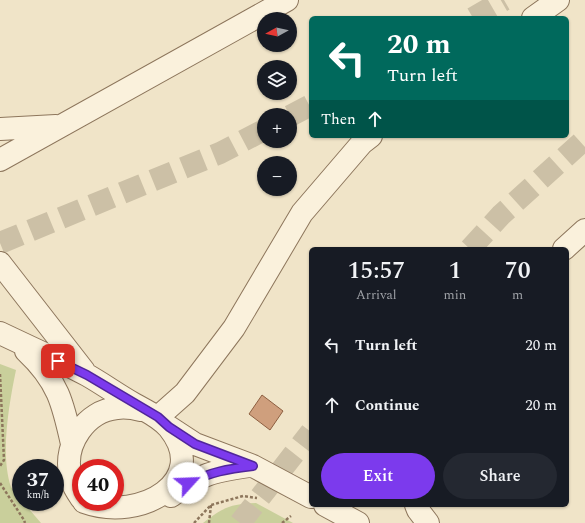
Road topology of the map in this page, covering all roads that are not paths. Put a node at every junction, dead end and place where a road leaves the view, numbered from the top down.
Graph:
1 (287, 0) edge
2 (558, 0) edge
3 (536, 16) edge
4 (61, 126) junction
5 (0, 129) edge
6 (369, 138) edge
7 (0, 160) edge
8 (585, 230) edge
9 (566, 247) edge
10 (0, 263) edge
11 (8, 337) edge
12 (87, 375) junction
13 (157, 418) junction
14 (72, 444) junction
15 (253, 466) junction
16 (72, 480) edge
17 (306, 490) edge
18 (329, 507) edge
19 (417, 507) edge
20 (161, 509) edge
21 (96, 511) edge
22 (358, 523) edge
23 (428, 523) edge

1 - 4 street
2 - 3 street
4 - 5 street
4 - 7 street
6 - 13 street
8 - 9 street
10 - 12 street
11 - 12 street
11 - 14 street
12 - 13 street
13 - 14 street
13 - 15 street
13 - 20 street
14 - 16 street
15 - 17 street
15 - 20 street
18 - 22 street
19 - 23 street
20 - 21 street

